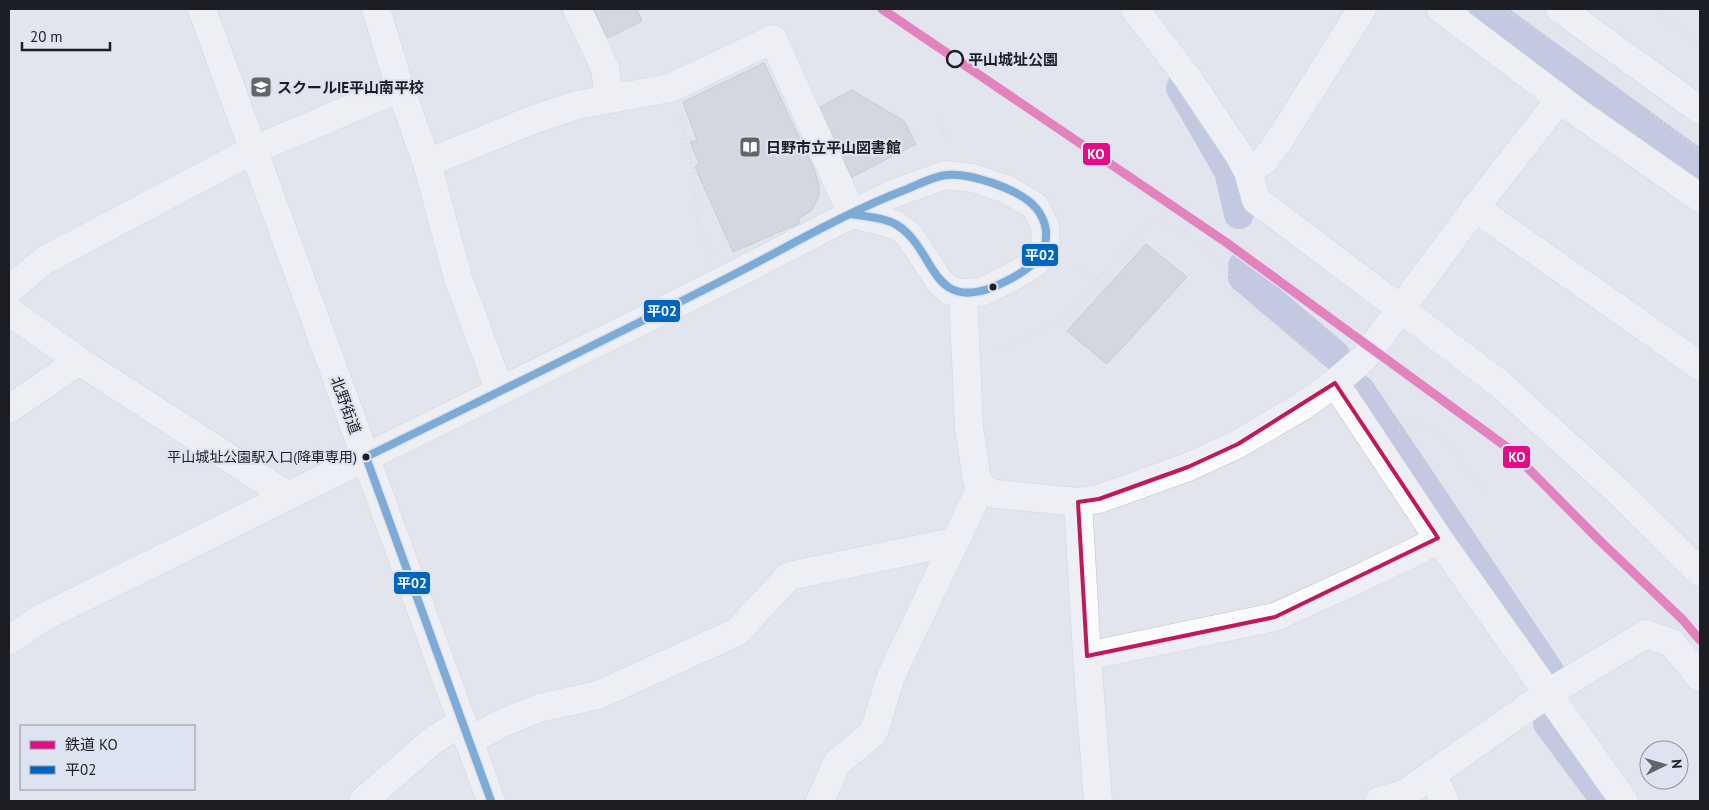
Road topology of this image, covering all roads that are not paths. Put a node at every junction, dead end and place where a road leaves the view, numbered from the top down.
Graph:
1 (202, 9) edge
2 (376, 9) edge
3 (577, 9) edge
4 (1135, 9) edge
5 (1362, 9) edge
6 (1441, 9) edge
7 (1560, 9) edge
8 (400, 88) junction
9 (1560, 99) junction
10 (609, 100) junction
11 (1700, 110) edge
12 (253, 150) junction
13 (427, 163) junction
14 (1248, 171) junction
15 (1700, 198) edge
16 (1475, 208) junction
17 (852, 214) junction
18 (9, 290) edge
19 (963, 293) junction
20 (1401, 308) junction
21 (9, 311) edge
22 (79, 361) junction
23 (1700, 366) edge
24 (1331, 373) junction
25 (500, 391) junction
26 (9, 409) edge
27 (366, 457) junction
28 (982, 486) junction
29 (288, 496) junction
30 (1078, 502) junction
31 (1438, 538) junction
32 (953, 542) junction
33 (1700, 572) edge
34 (9, 640) edge
35 (1087, 656) junction
36 (1700, 677) edge
37 (1547, 694) junction
38 (466, 732) junction
39 (1432, 775) junction
40 (363, 801) edge
41 (491, 801) edge
42 (820, 801) edge
43 (1098, 801) edge
44 (1379, 801) edge
45 (1445, 801) edge
46 (1624, 801) edge

1 - 12 street, 北野街道
2 - 8 street
3 - 10 street
4 - 14 street
5 - 14 street
6 - 9 street
7 - 11 street
8 - 12 street
8 - 13 street
9 - 15 street
9 - 16 street
10 - 13 street
10 - 17 street
12 - 18 street
12 - 27 street, 北野街道
13 - 25 street
14 - 20 street
16 - 20 street
16 - 23 street
17 - 19 street
17 - 19 street
17 - 25 street
19 - 28 street
20 - 24 street
20 - 33 street
21 - 22 street
22 - 26 street
22 - 29 street
24 - 30 street
24 - 31 street
25 - 27 street
27 - 29 street
27 - 38 street, 北野街道
28 - 30 street
28 - 32 street
29 - 34 street
30 - 35 street
31 - 35 street
31 - 37 street
32 - 38 street
32 - 42 street
35 - 43 street
36 - 37 street
37 - 39 street
37 - 46 street
38 - 40 street
38 - 41 street, 北野街道
39 - 44 street
39 - 45 street

